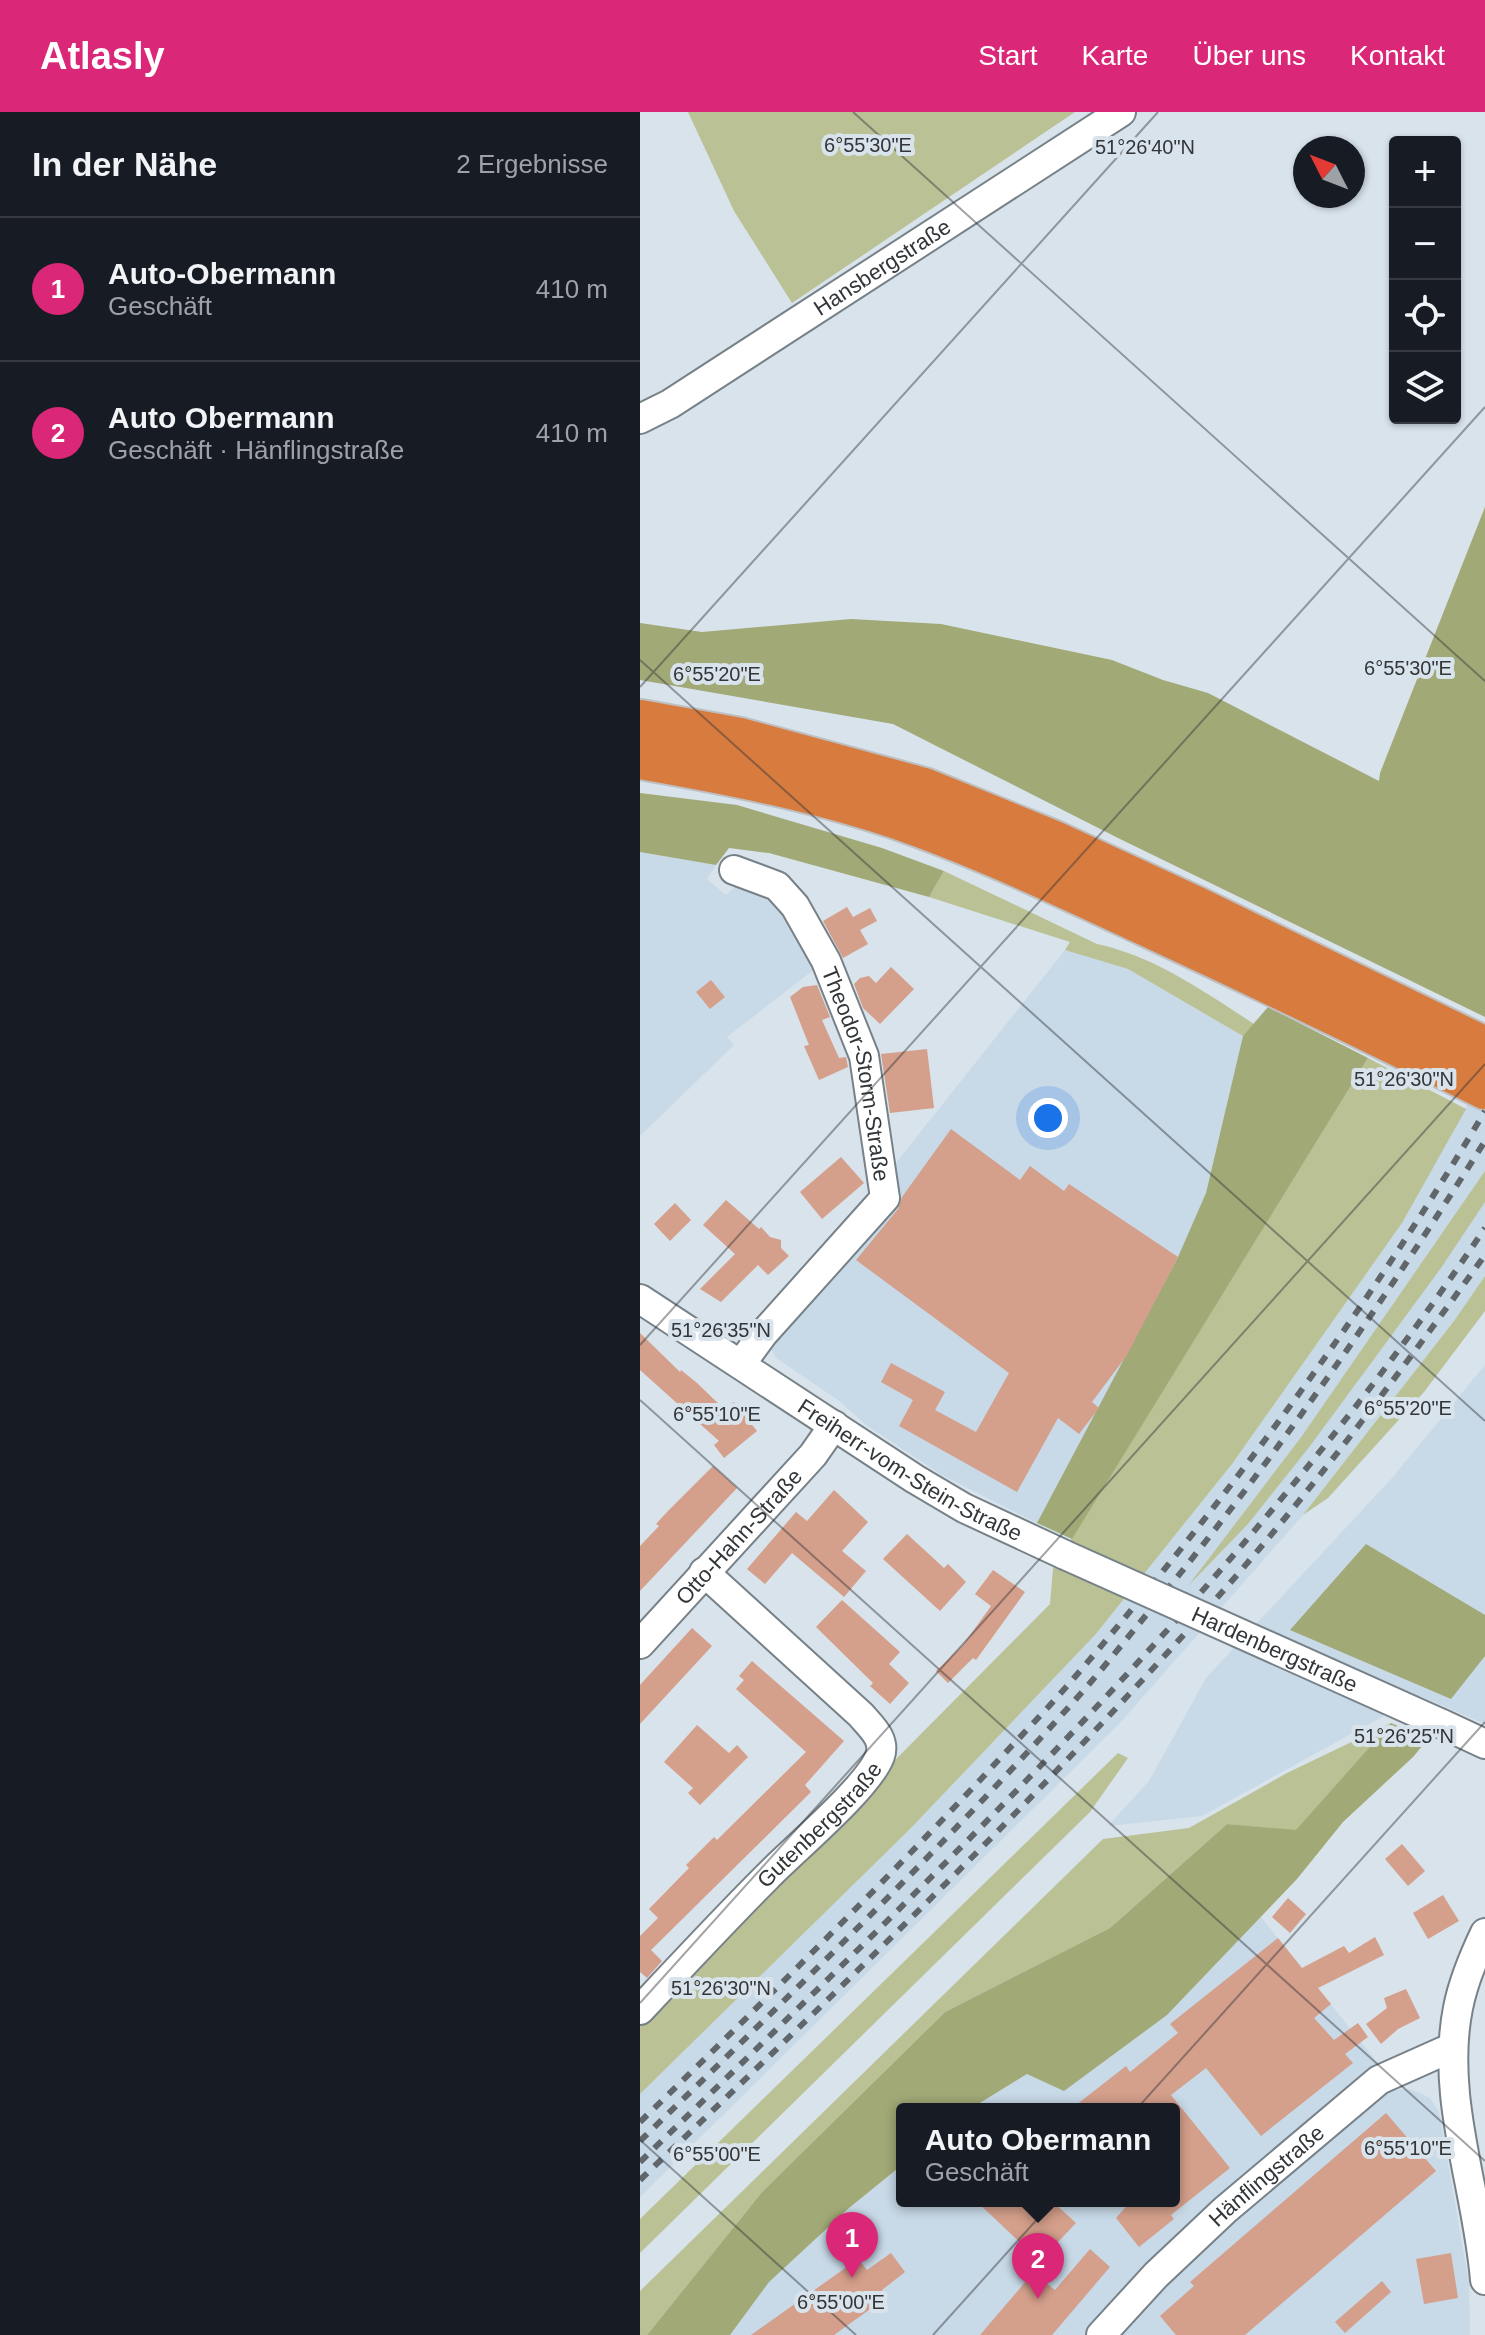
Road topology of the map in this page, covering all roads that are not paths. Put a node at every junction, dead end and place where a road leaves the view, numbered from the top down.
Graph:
1 (1121, 112) edge
2 (640, 419) edge
3 (640, 720) edge
4 (640, 759) edge
5 (734, 870) dead end
6 (1328, 990) junction
7 (1485, 1047) edge
8 (1485, 1089) edge
9 (640, 1299) edge
10 (741, 1364) junction
11 (834, 1425) junction
12 (1065, 1555) joint
13 (704, 1572) junction
14 (640, 1644) edge
15 (1485, 1744) edge
16 (1485, 1933) edge
17 (640, 2010) edge
18 (1453, 2047) junction
19 (1485, 2280) edge
20 (1101, 2335) edge

1 - 2 street, Hansbergstraße
3 - 6 highway
4 - 6 highway
5 - 10 street, Theodor-Storm-Straße
6 - 7 highway
6 - 8 highway
9 - 10 street, Freiherr-vom-Stein-Straße
10 - 11 street, Freiherr-vom-Stein-Straße
11 - 12 street, Freiherr-vom-Stein-Straße
11 - 13 street, Otto-Hahn-Straße
12 - 15 street, Hardenbergstraße, bridge
13 - 14 street, Otto-Hahn-Straße
13 - 17 street, Gutenbergstraße
16 - 18 street
18 - 19 street
18 - 20 street, Hänflingstraße

